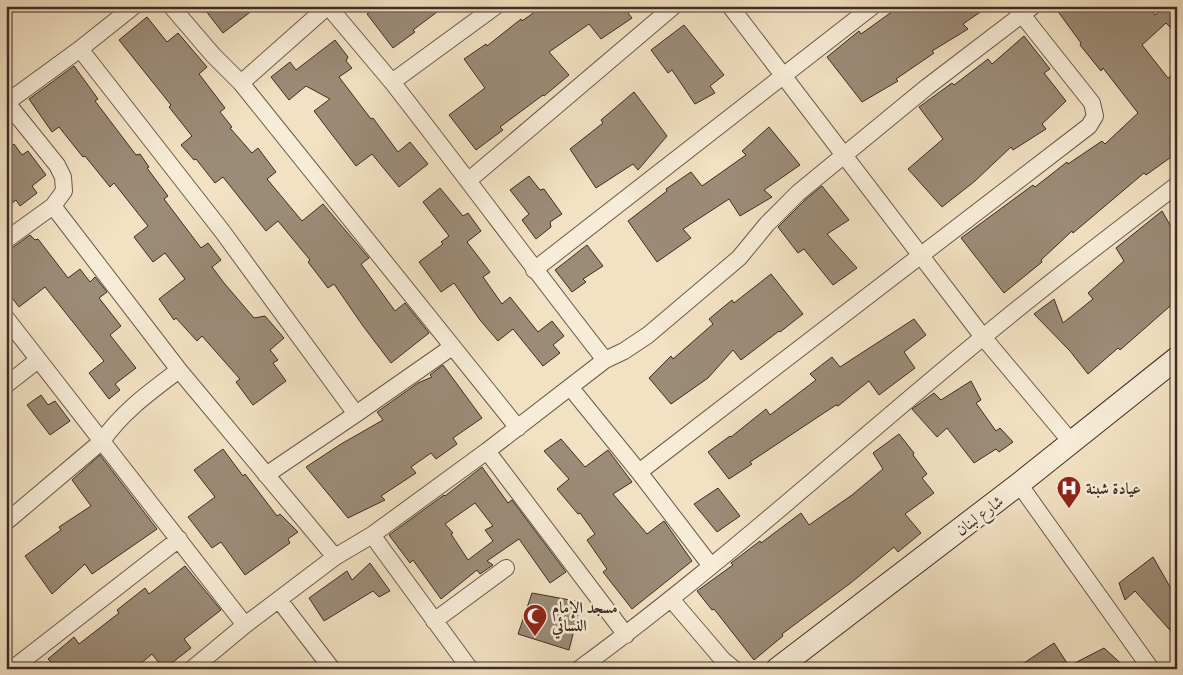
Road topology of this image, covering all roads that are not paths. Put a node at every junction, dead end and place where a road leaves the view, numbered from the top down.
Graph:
1 (134, 6) edge
2 (171, 6) edge
3 (328, 6) edge
4 (496, 6) edge
5 (674, 6) edge
6 (730, 6) edge
7 (873, 6) edge
8 (1024, 9) edge
9 (80, 49) junction
10 (784, 77) junction
11 (392, 82) junction
12 (241, 83) junction
13 (6, 103) edge
14 (843, 156) junction
15 (469, 180) junction
16 (1177, 185) edge
17 (52, 206) junction
18 (6, 240) edge
19 (921, 256) junction
20 (534, 270) junction
21 (6, 318) edge
22 (983, 337) junction
23 (452, 347) junction
24 (1177, 358) edge
25 (38, 360) junction
26 (605, 360) junction
27 (179, 370) junction
28 (6, 385) edge
29 (570, 388) junction
30 (356, 414) junction
31 (518, 428) junction
32 (102, 441) junction
33 (1072, 443) junction
34 (487, 451) junction
35 (639, 472) junction
36 (266, 475) junction
37 (1019, 484) junction
38 (6, 522) edge
39 (372, 535) junction
40 (179, 539) junction
41 (334, 558) junction
42 (711, 566) junction
43 (506, 568) dead end
44 (671, 599) junction
45 (279, 600) junction
46 (434, 621) junction
47 (245, 625) junction
48 (626, 634) junction
49 (12, 669) edge
50 (192, 669) edge
51 (332, 669) edge
52 (470, 669) edge
53 (579, 669) edge
54 (734, 669) edge
55 (777, 669) edge
56 (1151, 669) edge

1 - 9 street
2 - 12 street
3 - 11 street
3 - 12 street
4 - 11 street
5 - 15 street
6 - 10 street
7 - 10 street
8 - 14 street
8 - 19 street
9 - 13 street
9 - 30 street
10 - 14 street
10 - 20 street
11 - 15 street
12 - 23 street
13 - 17 street
14 - 19 street
14 - 26 street
15 - 20 street
16 - 22 street
17 - 18 street
17 - 27 street
19 - 22 street
19 - 35 street
20 - 26 street
21 - 25 street
22 - 33 street
22 - 42 street
23 - 30 street
23 - 31 street
24 - 33 street, شارع لبنان
25 - 28 street
25 - 32 street
26 - 29 street
27 - 32 street
27 - 36 street
29 - 31 street
29 - 35 street
30 - 36 street
31 - 34 street
32 - 38 street
32 - 40 street
33 - 37 street, شارع لبنان
34 - 39 street
34 - 48 street
35 - 42 street
36 - 41 street
37 - 55 street, شارع لبنان
37 - 56 street
39 - 41 street
39 - 46 street
40 - 47 street
40 - 49 street
41 - 45 street
42 - 44 street
43 - 46 street
44 - 48 street
44 - 54 street
45 - 47 street
45 - 51 street
46 - 52 street
47 - 50 street
48 - 53 street

